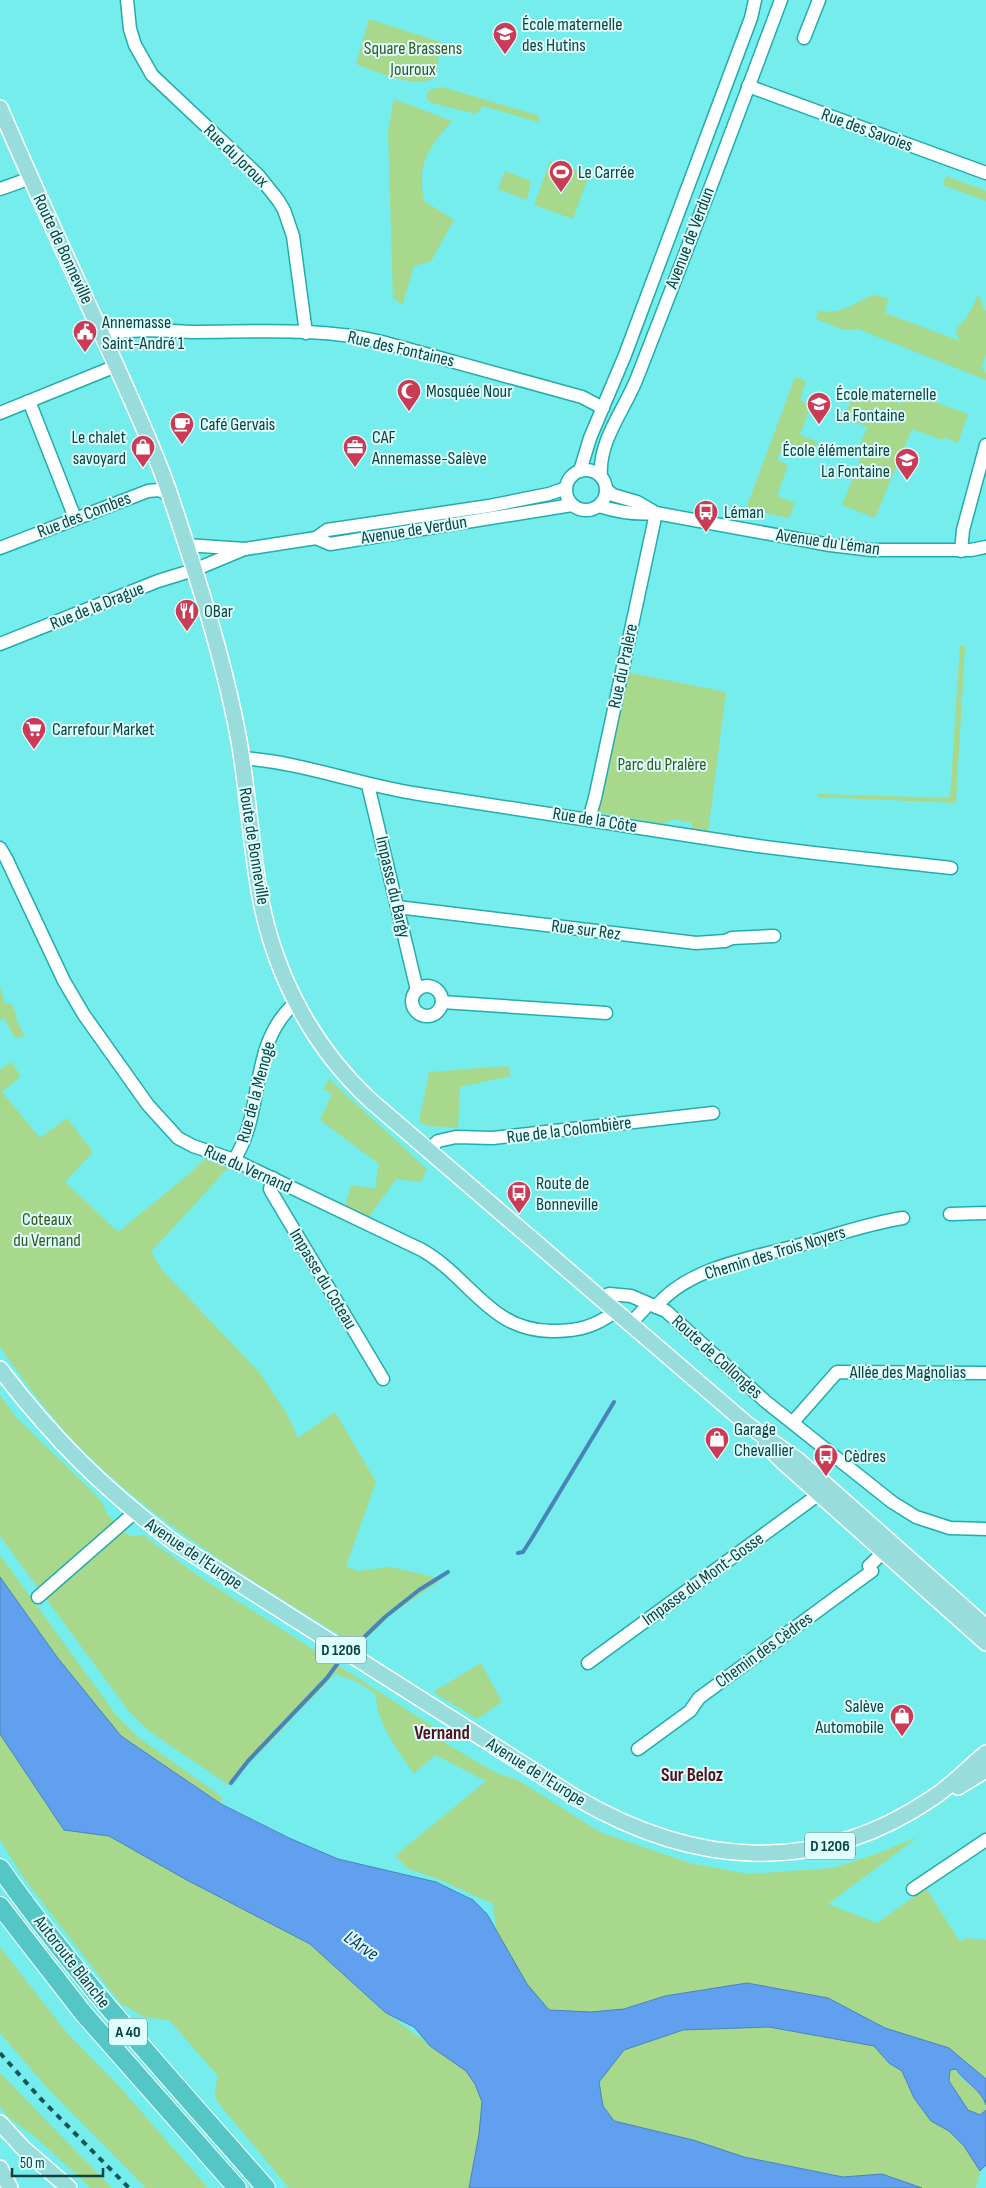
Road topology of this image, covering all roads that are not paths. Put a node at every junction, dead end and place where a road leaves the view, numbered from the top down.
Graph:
1 (127, 0) edge
2 (755, 0) edge
3 (781, 0) edge
4 (818, 0) edge
5 (804, 38) dead end
6 (748, 86) junction
7 (0, 108) edge
8 (986, 173) edge
9 (30, 178) junction
10 (0, 189) edge
11 (306, 333) junction
12 (102, 336) junction
13 (116, 366) junction
14 (28, 402) junction
15 (603, 408) junction
16 (0, 413) edge
17 (986, 445) edge
18 (580, 471) junction
19 (601, 476) junction
20 (566, 488) junction
21 (606, 489) junction
22 (170, 495) junction
23 (572, 504) junction
24 (599, 506) junction
25 (656, 513) junction
26 (75, 518) junction
27 (316, 538) junction
28 (186, 545) junction
29 (986, 547) edge
30 (0, 548) edge
31 (245, 549) junction
32 (966, 551) junction
33 (986, 554) edge
34 (194, 570) junction
35 (0, 644) edge
36 (241, 758) junction
37 (368, 785) junction
38 (589, 819) junction
39 (0, 848) edge
40 (951, 868) dead end
41 (397, 907) junction
42 (774, 936) dead end
43 (417, 990) junction
44 (296, 1002) junction
45 (442, 1002) junction
46 (606, 1013) dead end
47 (713, 1113) dead end
48 (428, 1150) junction
49 (234, 1160) junction
50 (273, 1178) junction
51 (986, 1213) edge
52 (950, 1214) dead end
53 (903, 1218) dead end
54 (600, 1298) junction
55 (652, 1306) junction
56 (616, 1311) junction
57 (630, 1324) junction
58 (0, 1368) edge
59 (986, 1373) edge
60 (383, 1379) dead end
61 (793, 1422) junction
62 (824, 1491) junction
63 (134, 1513) junction
64 (986, 1529) edge
65 (888, 1548) junction
66 (38, 1597) dead end
67 (986, 1627) edge
68 (986, 1643) edge
69 (588, 1663) dead end
70 (638, 1748) dead end
71 (986, 1753) edge
72 (986, 1770) edge
73 (919, 1807) junction
74 (986, 1840) edge
75 (0, 1868) edge
76 (913, 1889) dead end
77 (0, 1906) edge
78 (0, 2123) edge
79 (0, 2168) edge
80 (10, 2188) edge
81 (69, 2188) edge
82 (237, 2188) edge
83 (266, 2188) edge

1 - 11 street, Rue du Joroux
2 - 15 street, Avenue de Verdun
3 - 6 street, Avenue de Verdun
4 - 5 street
6 - 8 street, Rue des Savoies
6 - 19 street, Avenue de Verdun
7 - 9 main road, Route de Bonneville
9 - 10 street
9 - 12 main road, Route de Bonneville
11 - 12 street, Rue des Fontaines
11 - 15 street, Rue des Fontaines
12 - 13 main road, Route de Bonneville
13 - 14 street
13 - 22 main road, Route de Bonneville
14 - 16 street
14 - 26 street
15 - 18 street, Avenue de Verdun
17 - 32 street
18 - 19 street
18 - 20 street
19 - 21 street
20 - 23 street
20 - 27 street, Avenue de Verdun
21 - 24 street
21 - 25 street, Avenue du Léman
22 - 26 street, Rue des Combes
22 - 28 main road, Route de Bonneville
23 - 24 street
23 - 27 street, Avenue de Verdun
24 - 25 street, Avenue du Léman
25 - 32 street, Avenue du Léman
25 - 38 street, Rue du Pralère
26 - 30 street, Rue des Combes
27 - 31 street, Avenue de Verdun
28 - 31 street, Avenue de Verdun
28 - 34 main road, Route de Bonneville
29 - 32 street, Avenue du Léman
31 - 34 street, Avenue de Verdun
32 - 33 street, Avenue du Léman
34 - 35 street, Rue de la Drague
34 - 36 main road, Route de Bonneville
36 - 37 street, Rue de la Côte
36 - 44 main road, Route de Bonneville
37 - 38 street, Rue de la Côte
37 - 41 street, Impasse du Bargy
38 - 40 street, Rue de la Côte
39 - 49 street, Rue du Vernand
41 - 42 street, Rue sur Rez
41 - 43 street, Impasse du Bargy
43 - 45 street
43 - 45 street
44 - 48 main road, Route de Bonneville
44 - 49 street, Rue de la Menoge
45 - 46 street
47 - 48 street, Rue de la Colombière
48 - 54 main road, Route de Bonneville
49 - 50 street, Rue du Vernand
50 - 56 street, Rue du Vernand
50 - 60 street, Impasse du Coteau
51 - 52 street
53 - 55 street, Chemin des Trois Noyers
54 - 55 street, Route de Collonges
54 - 56 main road, Route de Bonneville
55 - 57 street
55 - 61 street, Route de Collonges
56 - 57 main road, Route de Bonneville
57 - 62 main road, Route de Bonneville
58 - 63 main road, Avenue de l'Europe / D 1206
59 - 61 street, Allée des Magnolias
61 - 64 street, Route de Collonges
62 - 65 main road, Route de Bonneville
62 - 69 street, Impasse du Mont-Gosse
63 - 66 street
63 - 73 main road, Avenue de l'Europe / D 1206
65 - 67 main road, Route de Bonneville
65 - 68 main road, Route de Bonneville
65 - 70 street, Chemin des Cèdres
71 - 73 main road, Avenue de l'Europe / D 1206
72 - 73 main road
74 - 76 street
75 - 83 highway, Autoroute Blanche / A 40
77 - 82 highway, Autoroute Blanche / A 40
78 - 81 main road
79 - 80 main road

